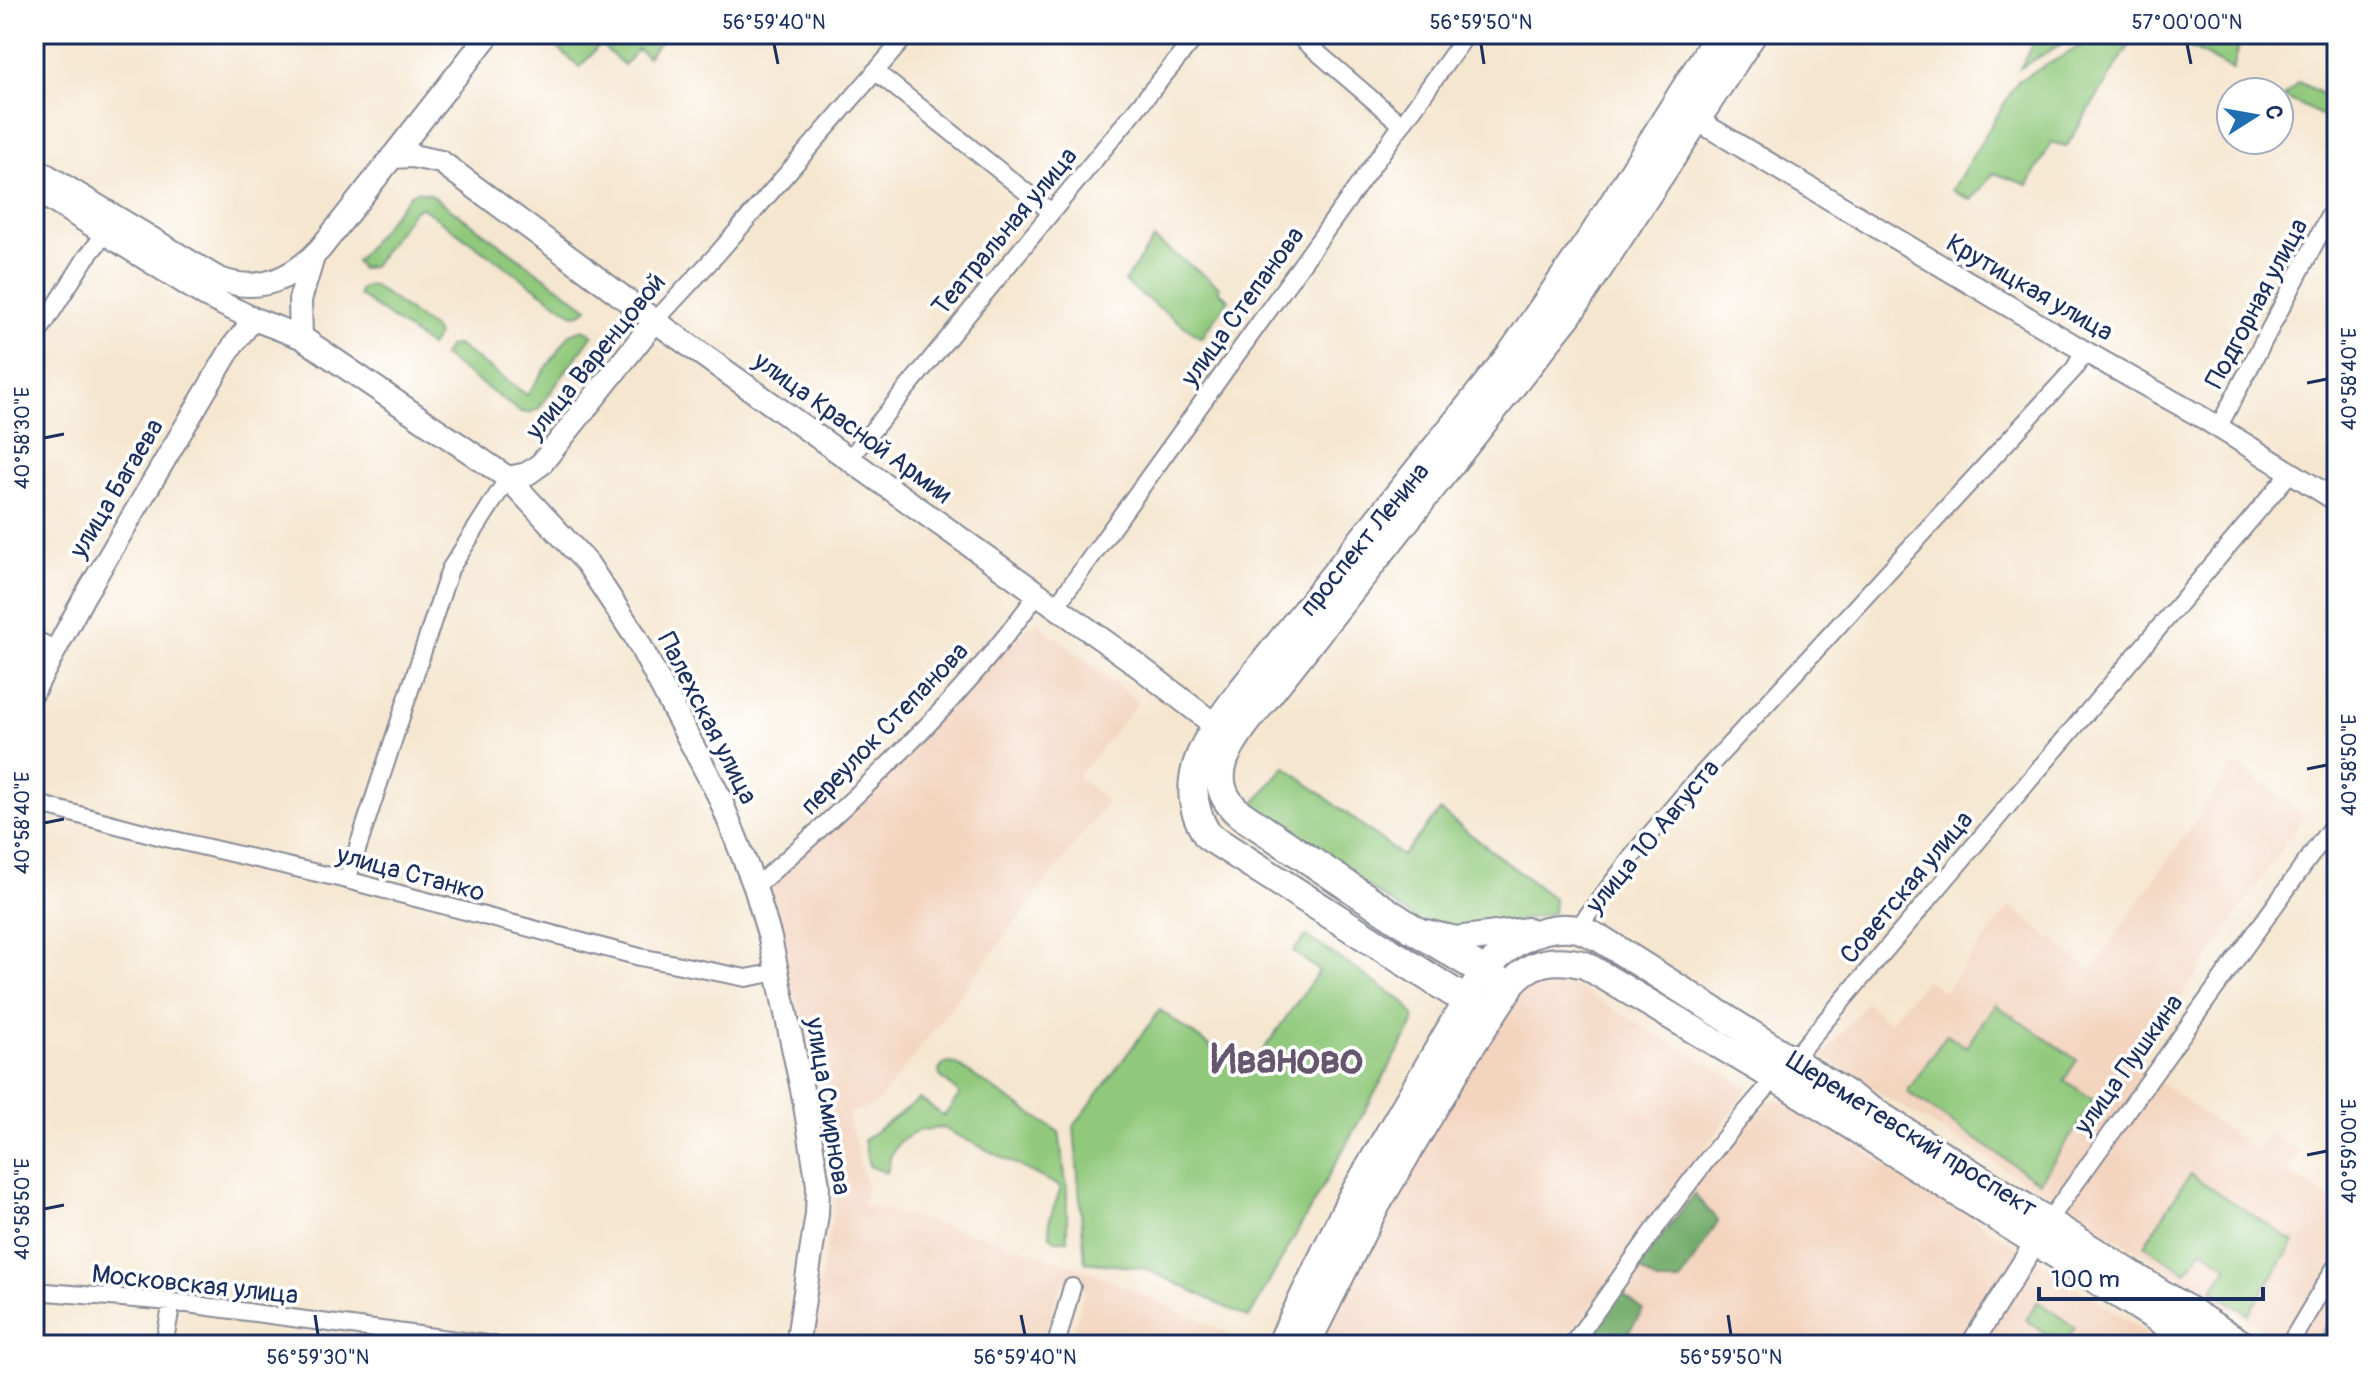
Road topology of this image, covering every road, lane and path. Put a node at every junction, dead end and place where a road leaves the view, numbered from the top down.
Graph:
1 (489, 34) edge
2 (908, 34) edge
3 (1198, 34) edge
4 (1296, 34) edge
5 (1467, 34) edge
6 (1720, 34) edge
7 (1752, 34) edge
8 (875, 71) junction
9 (444, 91) junction
10 (1695, 119) junction
11 (1402, 125) junction
12 (392, 157) junction
13 (441, 162) junction
14 (34, 168) edge
15 (34, 189) edge
16 (2337, 201) edge
17 (1051, 212) junction
18 (105, 234) junction
19 (313, 257) junction
20 (254, 319) junction
21 (655, 321) junction
22 (301, 337) junction
23 (34, 340) edge
24 (2084, 351) junction
25 (2218, 428) junction
26 (553, 452) junction
27 (848, 460) junction
28 (2291, 472) junction
29 (508, 478) junction
30 (2337, 501) edge
31 (543, 513) junction
32 (1047, 600) junction
33 (34, 639) edge
34 (55, 649) junction
35 (34, 691) edge
36 (1224, 732) junction
37 (34, 803) edge
38 (2337, 819) edge
39 (347, 880) junction
40 (755, 887) junction
41 (1413, 929) junction
42 (1577, 929) junction
43 (1548, 931) junction
44 (1565, 960) joint
45 (777, 972) junction
46 (1485, 972) junction
47 (1428, 979) junction
48 (1509, 987) junction
49 (1478, 1009) junction
50 (1445, 1037) junction
51 (1784, 1069) junction
52 (2042, 1231) junction
53 (2337, 1264) edge
54 (1072, 1287) dead end
55 (34, 1291) edge
56 (172, 1302) junction
57 (469, 1344) edge
58 (164, 1345) edge
59 (491, 1345) edge
60 (797, 1345) edge
61 (1056, 1345) edge
62 (1281, 1345) edge
63 (1305, 1345) edge
64 (1572, 1345) edge
65 (1971, 1345) edge
66 (2199, 1345) edge
67 (2244, 1345) edge
68 (2289, 1345) edge

1 - 9 main road
2 - 8 street, улица Варенцовой
3 - 17 street, Театральная улица
4 - 11 street
5 - 11 street, улица Степанова
6 - 36 highway, проспект Ленина
7 - 10 highway, проспект Ленина
8 - 17 street
8 - 21 street, улица Варенцовой
9 - 12 main road
9 - 13 main road
10 - 24 street, Крутицкая улица
10 - 36 highway, проспект Ленина
11 - 32 street, улица Степанова
12 - 13 main road, улица Красной Армии
12 - 19 main road
13 - 21 main road, улица Красной Армии
14 - 19 main road
15 - 18 main road, Палехская улица
16 - 25 street, Подгорная улица
17 - 27 street, Театральная улица
18 - 20 main road, Палехская улица
18 - 23 street
19 - 22 main road
20 - 22 main road, Палехская улица
20 - 34 street, улица Багаева
21 - 26 main road, улица Варенцовой
21 - 27 main road, улица Красной Армии
22 - 29 main road, Палехская улица
24 - 25 street, Крутицкая улица
24 - 42 street, улица 10 Августа
25 - 28 street, Крутицкая улица
26 - 29 main road, улица Варенцовой
26 - 31 main road
27 - 32 main road, улица Красной Армии
28 - 30 street, Крутицкая улица
28 - 51 street, Советская улица
29 - 31 main road, Палехская улица
29 - 39 street
31 - 40 main road, Палехская улица
32 - 36 main road, улица Красной Армии
32 - 40 street, переулок Степанова
33 - 34 street
34 - 35 street, улица Багаева
36 - 41 highway, проспект Ленина
36 - 47 highway, проспект Ленина
37 - 39 street, улица Станко
38 - 52 street, улица Пушкина
39 - 45 street, улица Станко
40 - 45 main road, Палехская улица
41 - 43 main road, проспект Ленина
41 - 46 highway, проспект Ленина
42 - 43 main road, улица 10 Августа
42 - 51 main road, Шереметевский проспект
43 - 46 main road, улица 10 Августа
44 - 48 main road, улица 10 Августа
44 - 51 main road, Шереметевский проспект
45 - 60 main road, улица Смирнова
46 - 48 highway, проспект Ленина
46 - 49 highway, улица 10 Августа
47 - 49 highway, проспект Ленина
47 - 50 highway, проспект Ленина
48 - 49 highway, улица 10 Августа
49 - 50 highway, улица 10 Августа
49 - 63 highway, улица 10 Августа
50 - 62 highway, улица 10 Августа
51 - 52 main road, Шереметевский проспект
51 - 64 street, Советская улица
52 - 65 street, улица Пушкина
52 - 66 main road, Шереметевский проспект
52 - 67 main road, Шереметевский проспект
53 - 68 street
54 - 61 street
55 - 56 street, Московская улица
56 - 57 street, Московская улица
56 - 58 street
57 - 59 street, Московская улица

